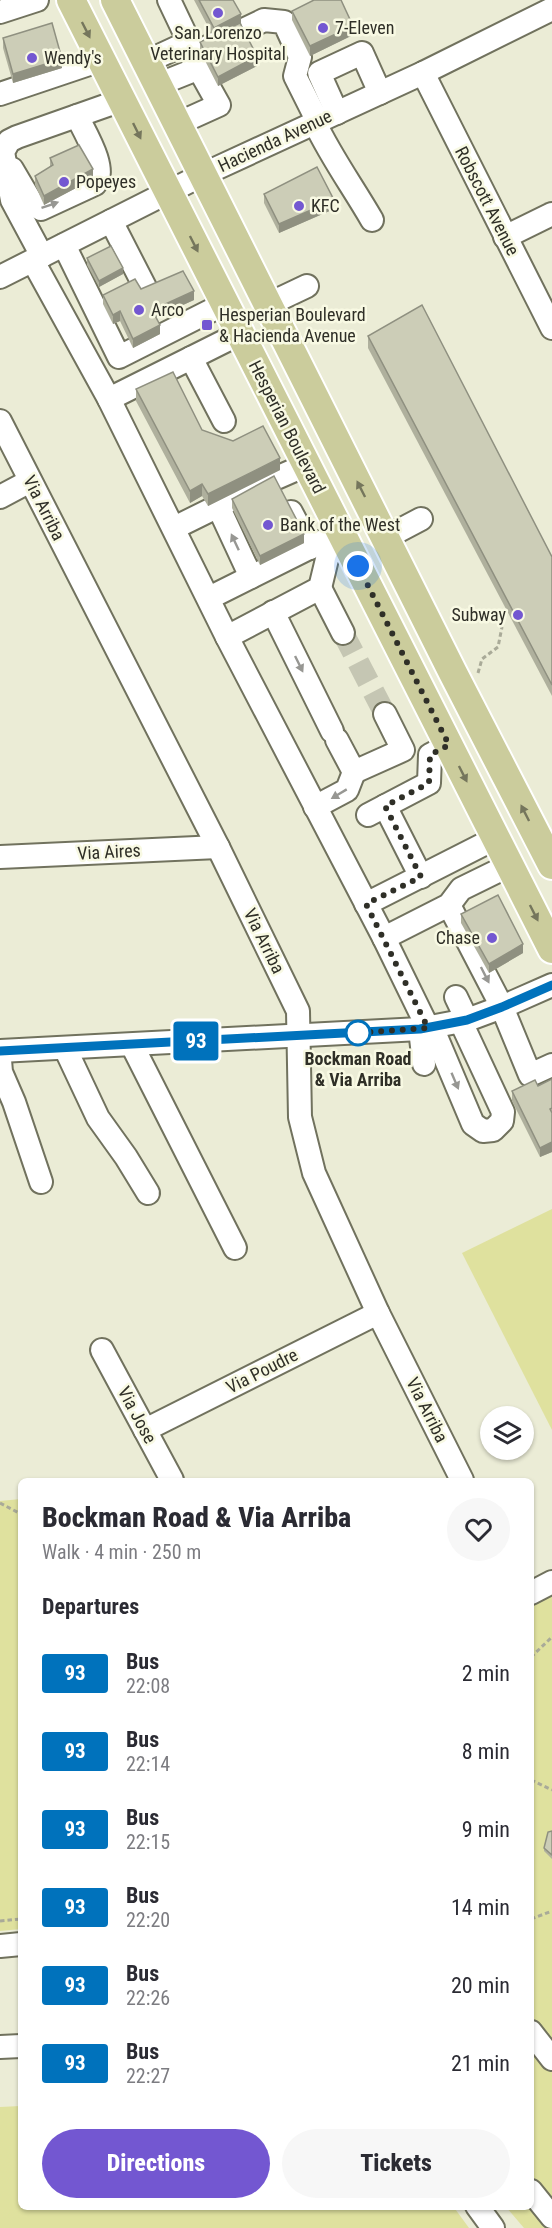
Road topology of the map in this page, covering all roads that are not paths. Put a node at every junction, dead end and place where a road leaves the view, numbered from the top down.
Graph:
1 (37, 0) edge
2 (71, 0) edge
3 (169, 0) edge
4 (120, 1) edge
5 (552, 9) edge
6 (0, 12) edge
7 (101, 60) junction
8 (197, 69) junction
9 (423, 73) junction
10 (151, 74) junction
11 (380, 93) junction
12 (0, 94) edge
13 (122, 100) junction
14 (77, 116) junction
15 (324, 119) junction
16 (177, 124) junction
17 (3, 152) junction
18 (202, 175) junction
19 (168, 192) junction
20 (552, 214) edge
21 (372, 220) dead end
22 (111, 221) junction
23 (505, 237) junction
24 (64, 245) junction
25 (38, 259) junction
26 (0, 277) edge
27 (307, 286) dead end
28 (149, 295) edge
29 (224, 304) junction
30 (267, 305) junction
31 (552, 328) edge
32 (239, 334) junction
33 (191, 358) junction
34 (109, 399) junction
35 (0, 421) edge
36 (224, 421) dead end
37 (287, 427) junction
38 (306, 465) junction
39 (274, 479) junction
40 (30, 482) junction
41 (0, 497) edge
42 (218, 506) junction
43 (421, 519) dead end
44 (174, 528) junction
45 (385, 537) junction
46 (344, 539) junction
47 (309, 548) junction
48 (251, 577) junction
49 (320, 588) junction
50 (209, 598) junction
51 (273, 612) junction
52 (343, 633) tunnel mouth
53 (227, 637) junction
54 (453, 673) junction
55 (385, 714) tunnel mouth
56 (449, 745) junction
57 (354, 772) junction
58 (315, 807) junction
59 (496, 838) junction
60 (218, 847) junction
61 (0, 857) edge
62 (510, 865) junction
63 (552, 865) edge
64 (421, 877) junction
65 (366, 904) junction
66 (449, 905) junction
67 (384, 938) junction
68 (552, 949) edge
69 (552, 985) edge
70 (456, 997) dead end
71 (502, 1007) junction
72 (464, 1021) junction
73 (427, 1028) junction
74 (299, 1036) junction
75 (132, 1045) junction
76 (65, 1048) junction
77 (0, 1051) edge
78 (0, 1060) edge
79 (424, 1064) dead end
80 (552, 1066) edge
81 (41, 1182) dead end
82 (148, 1193) dead end
83 (235, 1248) dead end
84 (378, 1313) junction
85 (102, 1350) dead end
86 (145, 1430) junction
87 (171, 1478) edge
88 (461, 1478) edge
89 (552, 1582) edge
90 (534, 1591) edge
91 (18, 1944) edge
92 (0, 1946) edge
93 (534, 2036) edge
94 (18, 2046) edge
95 (0, 2047) edge
96 (552, 2058) edge
97 (534, 2195) edge
98 (480, 2210) edge
99 (552, 2217) edge
100 (493, 2228) edge

1 - 6 street
2 -> 7 main road, Hesperian Boulevard
3 - 10 street
4 - 10 main road, Hesperian Boulevard
5 - 9 street, Hacienda Avenue
7 - 12 street
7 - 13 main road, Hesperian Boulevard
8 - 10 street
8 - 15 street
8 - 16 street
9 - 11 street, Hacienda Avenue
9 - 23 street, Robscott Avenue
10 - 16 main road, Hesperian Boulevard
11 - 15 street, Hacienda Avenue
11 - 15 street
13 - 14 street
13 -> 19 main road, Hesperian Boulevard
14 - 17 street
17 -> 14 street
15 - 18 street, Hacienda Avenue
15 - 21 street
16 - 18 main road, Hesperian Boulevard
17 - 25 street
18 - 19 street, Hacienda Avenue
18 - 30 main road, Hesperian Boulevard
19 - 22 street, Hacienda Avenue
19 -> 29 main road, Hesperian Boulevard
20 - 23 street
22 - 24 street, Hacienda Avenue
22 - 28 street
23 - 31 street, Robscott Avenue
24 - 25 street, Hacienda Avenue
24 - 29 street
25 - 26 street, Hacienda Avenue
25 - 34 street
27 - 30 street
29 - 32 main road, Hesperian Boulevard
45 -> 30 main road, Hesperian Boulevard
32 - 33 street
32 - 37 main road, Hesperian Boulevard
33 - 34 street
33 - 36 street
34 - 44 street
35 - 40 street, Via Arriba
37 - 38 main road, Hesperian Boulevard
37 - 45 main road
38 - 39 street
38 - 46 main road, Hesperian Boulevard
39 - 42 street
39 - 47 street
40 - 41 street
40 - 60 street, Via Arriba
42 - 44 street
48 -> 42 street
43 - 45 street
44 - 50 street
45 - 54 main road, Hesperian Boulevard
46 - 47 street
46 - 49 street
46 - 54 main road
46 - 56 main road, Hesperian Boulevard
47 - 48 street
48 - 50 street
49 - 51 street
49 - 52 street
50 - 53 street
51 - 53 street
51 -> 57 street
53 - 58 street
63 -> 54 main road, Hesperian Boulevard
55 - 57 street
56 -> 59 main road, Hesperian Boulevard
56 - 64 street
57 -> 58 street
58 - 65 street
59 - 62 main road, Hesperian Boulevard
59 - 64 street
60 - 61 street, Via Aires
60 - 74 street, Via Arriba
62 - 66 street
62 -> 68 main road, Hesperian Boulevard
64 - 65 street
65 - 67 street
66 - 67 street
66 -> 71 street
67 - 73 street
69 - 71 street
70 - 72 street
71 - 72 street
71 - 80 street
72 - 73 street
73 -> 72 street
73 - 74 street
73 - 79 street
74 - 75 street
74 - 84 street, Via Arriba
75 - 76 street
75 - 83 street
76 - 77 street
76 - 82 street
78 - 81 street
84 - 86 street, Via Poudre
84 - 88 street, Via Arriba
85 - 86 street, Via Jose
86 - 87 street, Via Jose
89 - 90 street
91 - 92 street
93 - 96 street
94 - 95 street
97 - 99 street
98 - 100 street

